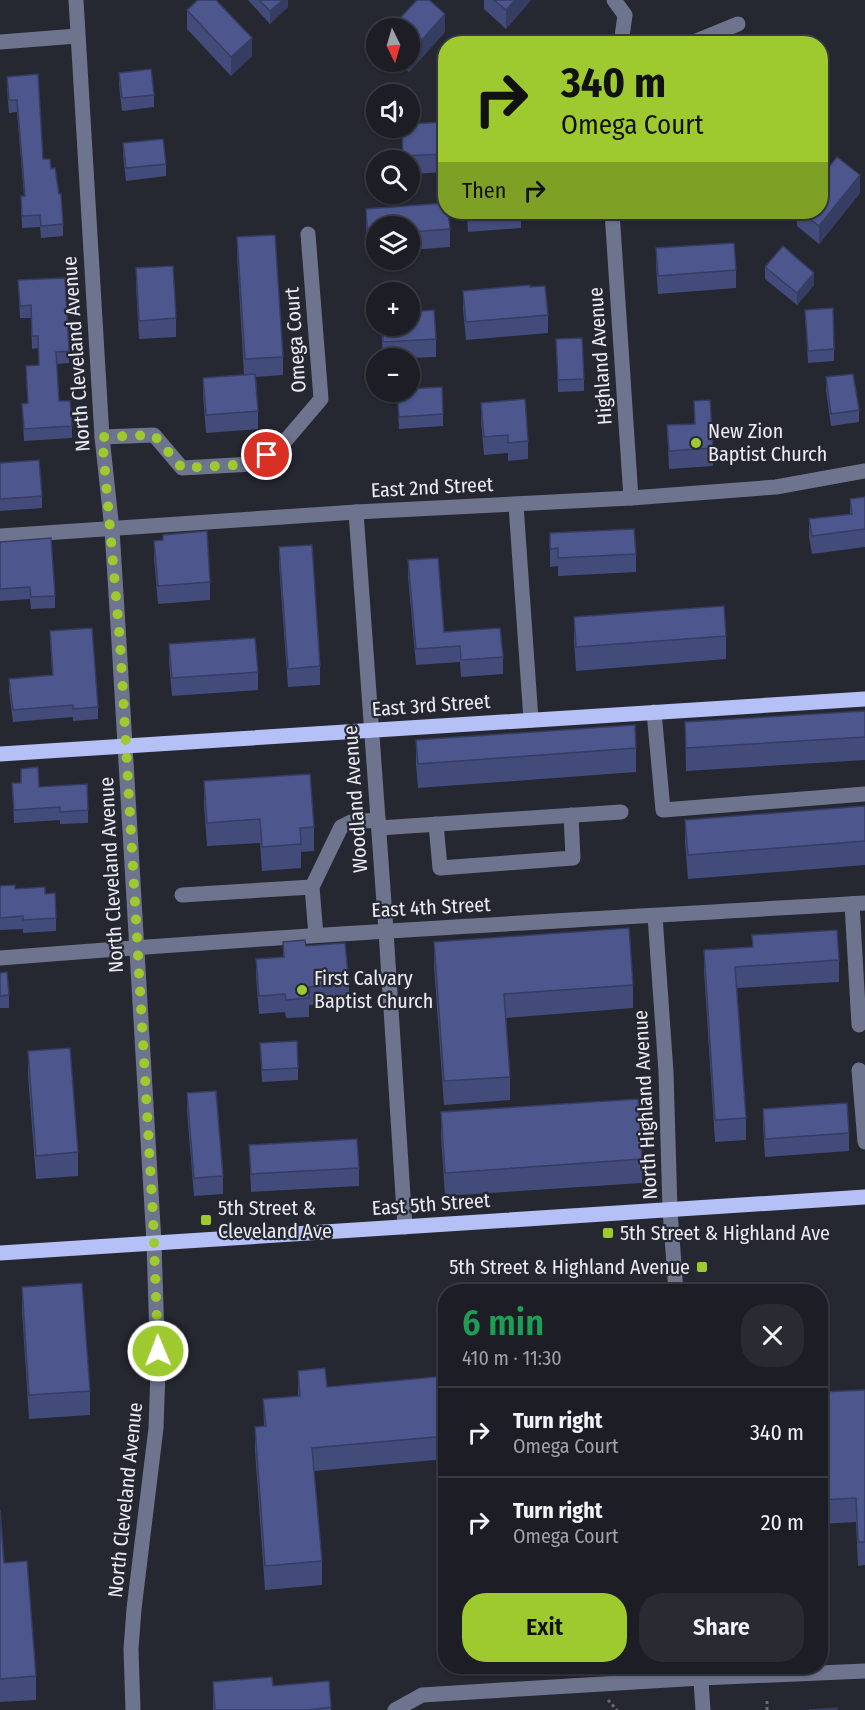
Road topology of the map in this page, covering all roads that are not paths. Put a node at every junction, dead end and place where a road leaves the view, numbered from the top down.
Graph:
1 (76, 0) edge
2 (614, 0) edge
3 (738, 24) dead end
4 (77, 36) junction
5 (622, 36) edge
6 (709, 36) edge
7 (0, 42) edge
8 (612, 219) edge
9 (308, 234) dead end
10 (102, 437) junction
11 (865, 471) edge
12 (631, 498) junction
13 (516, 505) junction
14 (356, 512) junction
15 (112, 530) junction
16 (0, 536) edge
17 (865, 699) edge
18 (654, 712) junction
19 (531, 720) junction
20 (372, 730) junction
21 (124, 745) junction
22 (0, 754) edge
23 (865, 794) edge
24 (621, 812) dead end
25 (571, 815) junction
26 (378, 824) junction
27 (436, 824) junction
28 (312, 887) junction
29 (182, 895) dead end
30 (858, 903) edge
31 (655, 916) junction
32 (386, 931) junction
33 (316, 934) junction
34 (136, 947) junction
35 (0, 958) edge
36 (859, 1025) dead end
37 (859, 1070) dead end
38 (865, 1142) edge
39 (865, 1197) edge
40 (670, 1210) junction
41 (405, 1227) junction
42 (154, 1244) junction
43 (0, 1253) edge
44 (675, 1284) edge
45 (828, 1671) edge
46 (865, 1671) edge
47 (676, 1674) edge
48 (700, 1674) edge
49 (133, 1710) edge
50 (394, 1710) edge
51 (703, 1710) edge

1 - 4 street, North Cleveland Avenue
2 - 5 street
3 - 6 street
4 - 7 street
4 - 10 street, North Cleveland Avenue
8 - 12 street, Highland Avenue
9 - 10 street, Omega Court
10 - 15 street, North Cleveland Avenue
11 - 12 street, East 2nd Street
12 - 13 street, East 2nd Street
13 - 14 street, East 2nd Street
13 - 19 street
14 - 15 street, East 2nd Street
14 - 20 street, Woodland Avenue
15 - 16 street, East 2nd Street
15 - 21 street, North Cleveland Avenue
17 - 18 main road, East 3rd Street
18 - 19 main road, East 3rd Street
18 - 23 street
19 - 20 main road, East 3rd Street
20 - 21 main road, East 3rd Street
20 - 26 street, Woodland Avenue
21 - 22 main road, East 3rd Street
21 - 34 street, North Cleveland Avenue
24 - 25 street
25 - 27 street
25 - 27 street
26 - 27 street
26 - 28 street
26 - 32 street, Woodland Avenue
28 - 29 street
28 - 33 street
30 - 31 street, East 4th Street
30 - 36 street
31 - 32 street, East 4th Street
31 - 40 street, North Highland Avenue
32 - 33 street, East 4th Street
32 - 41 street, Woodland Avenue
33 - 34 street, East 4th Street
34 - 35 street, East 4th Street
34 - 42 street, North Cleveland Avenue
37 - 38 street
39 - 40 main road, East 5th Street
40 - 41 main road, East 5th Street
40 - 44 street, North Highland Avenue
41 - 42 main road, East 5th Street
42 - 43 main road, East 5th Street
42 - 49 street, North Cleveland Avenue
45 - 46 street
47 - 50 street
48 - 51 street

